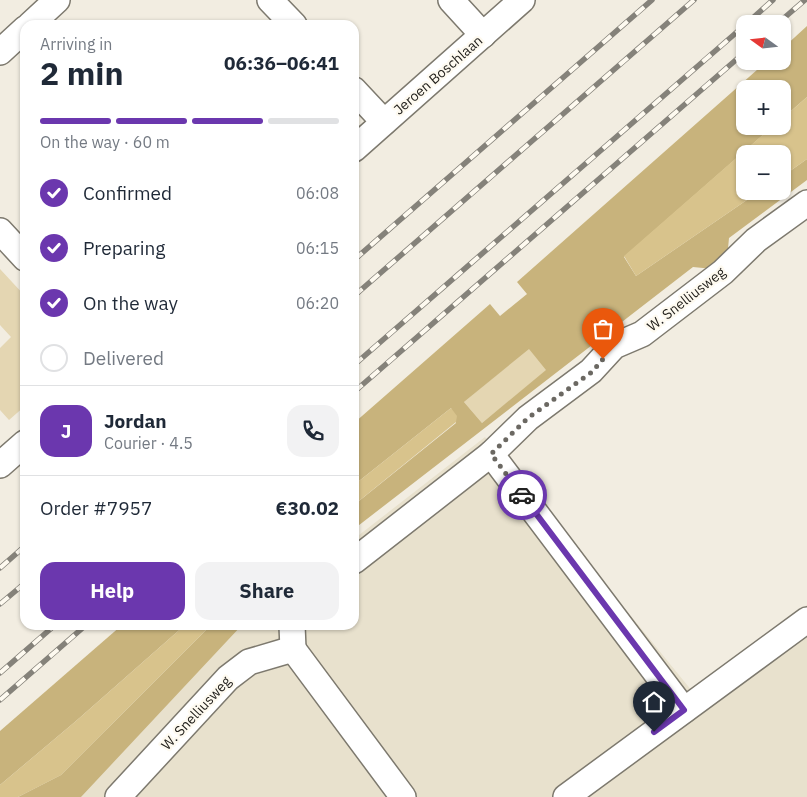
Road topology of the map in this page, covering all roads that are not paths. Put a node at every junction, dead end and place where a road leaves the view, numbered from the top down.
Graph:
1 (270, 0) edge
2 (451, 0) edge
3 (522, 0) edge
4 (49, 2) edge
5 (34, 20) edge
6 (289, 20) edge
7 (20, 34) edge
8 (483, 35) junction
9 (0, 52) edge
10 (359, 95) edge
11 (384, 122) junction
12 (359, 144) edge
13 (807, 203) edge
14 (0, 231) edge
15 (20, 253) edge
16 (20, 447) edge
17 (491, 454) junction
18 (0, 465) edge
19 (359, 557) edge
20 (807, 620) edge
21 (293, 637) edge
22 (684, 710) junction
23 (118, 797) edge
24 (403, 797) edge
25 (566, 797) edge

1 - 6 street
2 - 8 street
3 - 8 street, Jeroen Boschlaan
4 - 5 street
7 - 9 street
8 - 11 street, Jeroen Boschlaan
10 - 11 street
11 - 12 street, Jeroen Boschlaan
13 - 17 street, W. Snelliusweg
14 - 15 street
16 - 18 street
17 - 19 street, W. Snelliusweg
17 - 22 street
20 - 22 street
21 - 23 street, W. Snelliusweg
21 - 24 street
22 - 25 street

